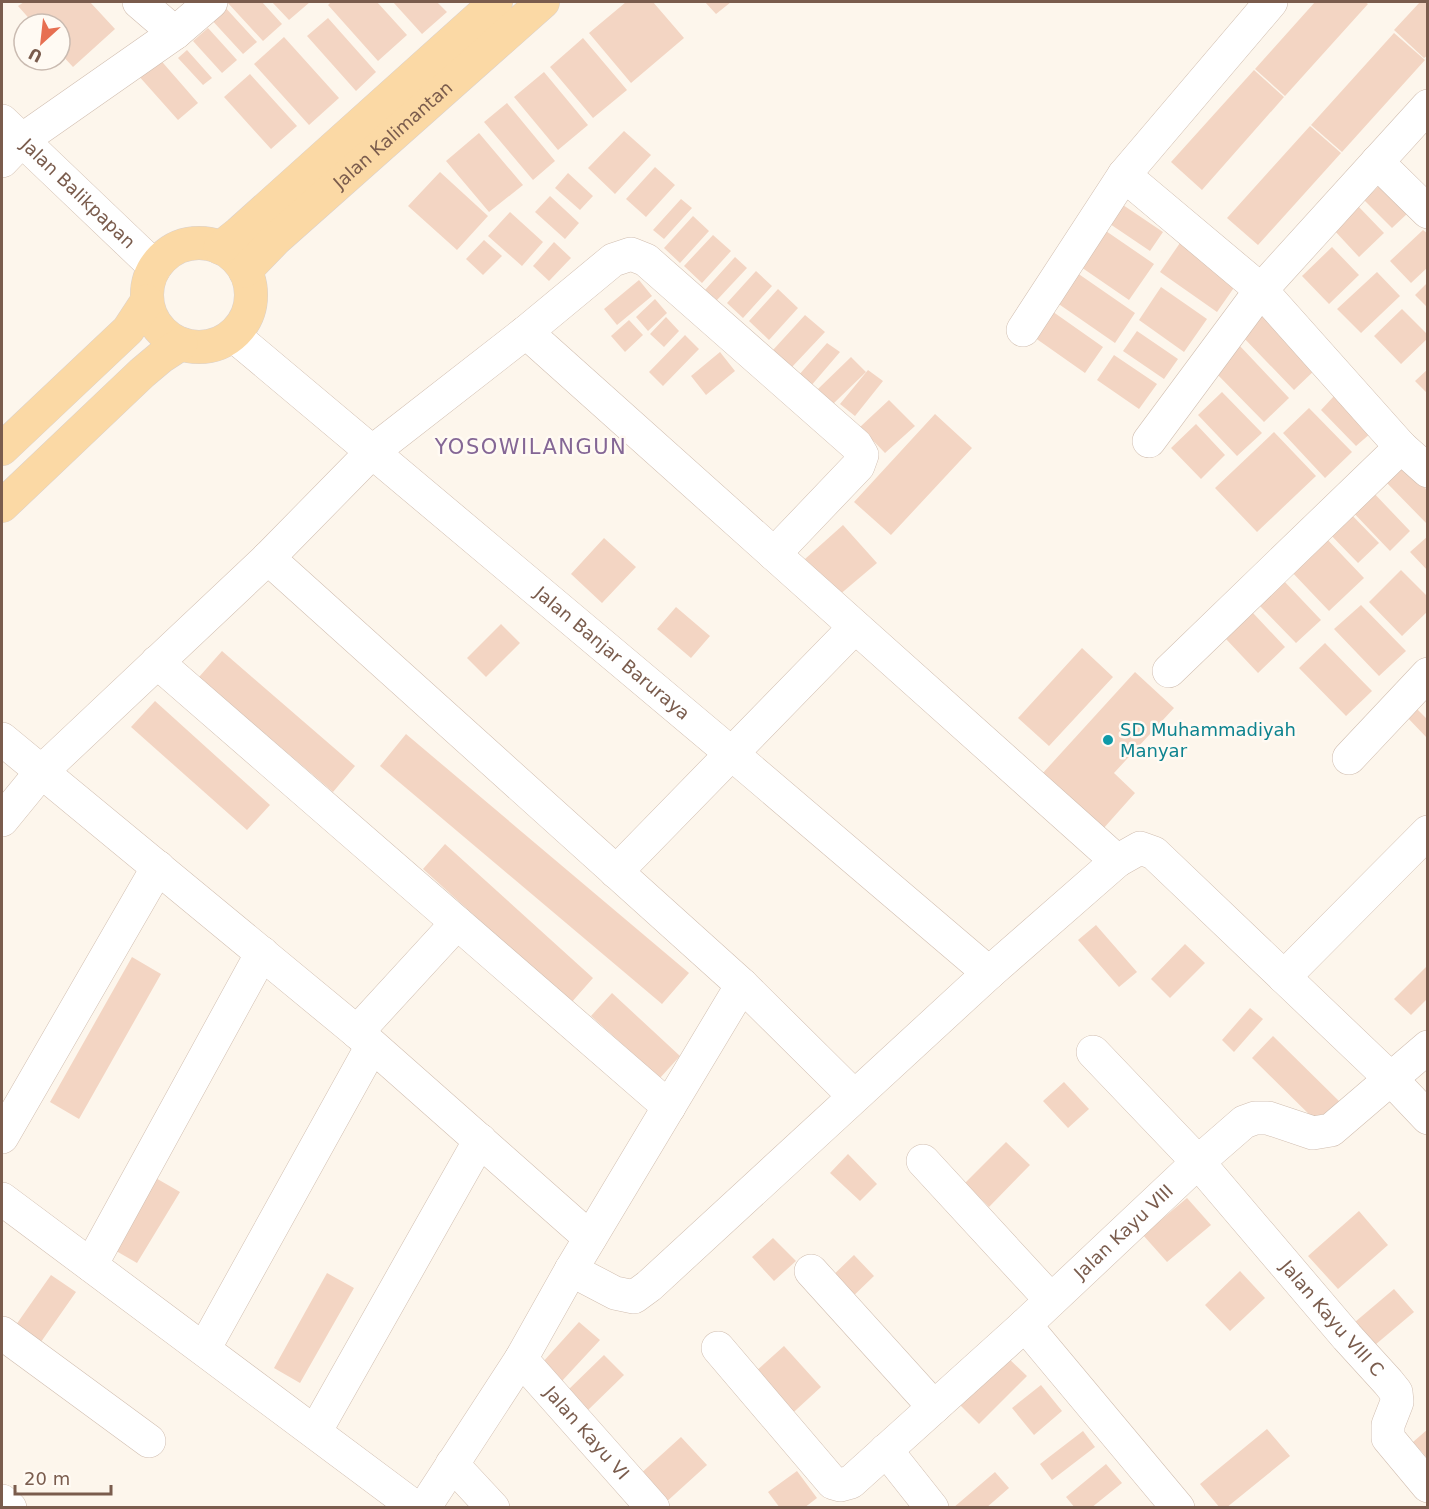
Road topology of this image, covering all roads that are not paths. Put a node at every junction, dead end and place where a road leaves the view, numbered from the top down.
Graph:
1 (139, 2) edge
2 (211, 2) edge
3 (496, 2) edge
4 (543, 2) edge
5 (1271, 2) edge
6 (175, 33) junction
7 (1428, 106) edge
8 (8, 141) edge
9 (1377, 162) junction
10 (1124, 175) junction
11 (1428, 212) edge
12 (220, 248) junction
13 (155, 267) junction
14 (245, 271) junction
15 (1261, 290) junction
16 (147, 301) junction
17 (1023, 330) dead end
18 (526, 332) junction
19 (233, 335) junction
20 (181, 344) junction
21 (1149, 441) dead end
22 (1401, 447) junction
23 (2, 449) edge
24 (372, 452) junction
25 (1428, 471) edge
26 (2, 506) edge
27 (774, 554) junction
28 (268, 558) junction
29 (855, 627) junction
30 (157, 662) junction
31 (1169, 671) dead end
32 (1428, 674) edge
33 (2, 739) edge
34 (732, 754) junction
35 (1348, 758) dead end
36 (42, 771) junction
37 (2, 820) edge
38 (1428, 832) edge
39 (1117, 861) junction
40 (158, 867) junction
41 (616, 872) junction
42 (457, 923) junction
43 (262, 953) junction
44 (988, 973) junction
45 (1284, 977) junction
46 (742, 985) junction
47 (365, 1039) junction
48 (1428, 1047) edge
49 (1093, 1052) dead end
50 (1391, 1079) junction
51 (854, 1096) junction
52 (669, 1107) junction
53 (1428, 1118) edge
54 (2, 1137) edge
55 (480, 1140) junction
56 (923, 1161) dead end
57 (1198, 1162) junction
58 (2, 1199) edge
59 (590, 1238) junction
60 (91, 1265) junction
61 (571, 1270) junction
62 (811, 1271) dead end
63 (1051, 1300) junction
64 (1025, 1325) junction
65 (2, 1333) edge
66 (718, 1348) dead end
67 (204, 1349) junction
68 (521, 1359) junction
69 (934, 1407) junction
70 (315, 1432) junction
71 (149, 1442) dead end
72 (886, 1450) junction
73 (452, 1464) junction
74 (1428, 1486) edge
75 (2, 1501) edge
76 (10, 1508) edge
77 (416, 1508) edge
78 (424, 1508) edge
79 (493, 1508) edge
80 (653, 1508) edge
81 (932, 1508) edge
82 (1178, 1508) edge

1 - 6 street
2 - 6 street
3 - 12 main road, Jalan Kalimantan
4 - 14 main road, Jalan Kalimantan
5 - 10 street
6 - 8 street
7 - 9 street
8 - 13 street, Jalan Balikpapan
9 - 11 street
9 - 15 street
10 - 15 street
10 - 17 street
12 - 13 main road
12 - 14 main road
13 - 16 main road
14 - 19 main road
15 - 21 street
15 - 22 street
16 - 20 main road
16 - 23 main road
18 - 24 street
18 - 27 street
18 - 27 street
19 - 20 main road
19 - 24 street, Jalan Banjar Baruraya
20 - 26 main road
22 - 25 street
22 - 31 street
24 - 28 street
24 - 34 street, Jalan Banjar Baruraya
27 - 29 street
28 - 30 street
28 - 41 street
29 - 34 street
29 - 39 street
30 - 36 street
30 - 42 street
32 - 35 street
33 - 36 street
34 - 41 street
34 - 44 street, Jalan Banjar Baruraya
36 - 37 street
36 - 40 street
38 - 45 street
39 - 44 street
39 - 45 street
40 - 43 street
40 - 54 street
41 - 46 street
42 - 47 street
42 - 52 street
43 - 47 street
43 - 60 street
44 - 51 street
45 - 50 street
46 - 51 street
46 - 52 street
47 - 55 street
47 - 67 street
48 - 50 street, Jalan Kayu VIII
49 - 57 street
50 - 53 street
50 - 57 street, Jalan Kayu VIII
51 - 61 street
52 - 59 street
55 - 59 street
55 - 70 street
56 - 63 street
57 - 63 street, Jalan Kayu VIII
57 - 74 street, Jalan Kayu VIII C
58 - 60 street
59 - 61 street
60 - 67 street
61 - 68 street
62 - 69 street
63 - 64 street, Jalan Kayu VIII
64 - 69 street, Jalan Kayu VIII
64 - 82 street
65 - 71 street
66 - 72 street, Jalan Kayu VIII
67 - 70 street
68 - 73 street
68 - 80 street, Jalan Kayu VI
69 - 72 street, Jalan Kayu VIII
70 - 77 street
72 - 81 street
73 - 78 street
73 - 79 street
75 - 76 street

